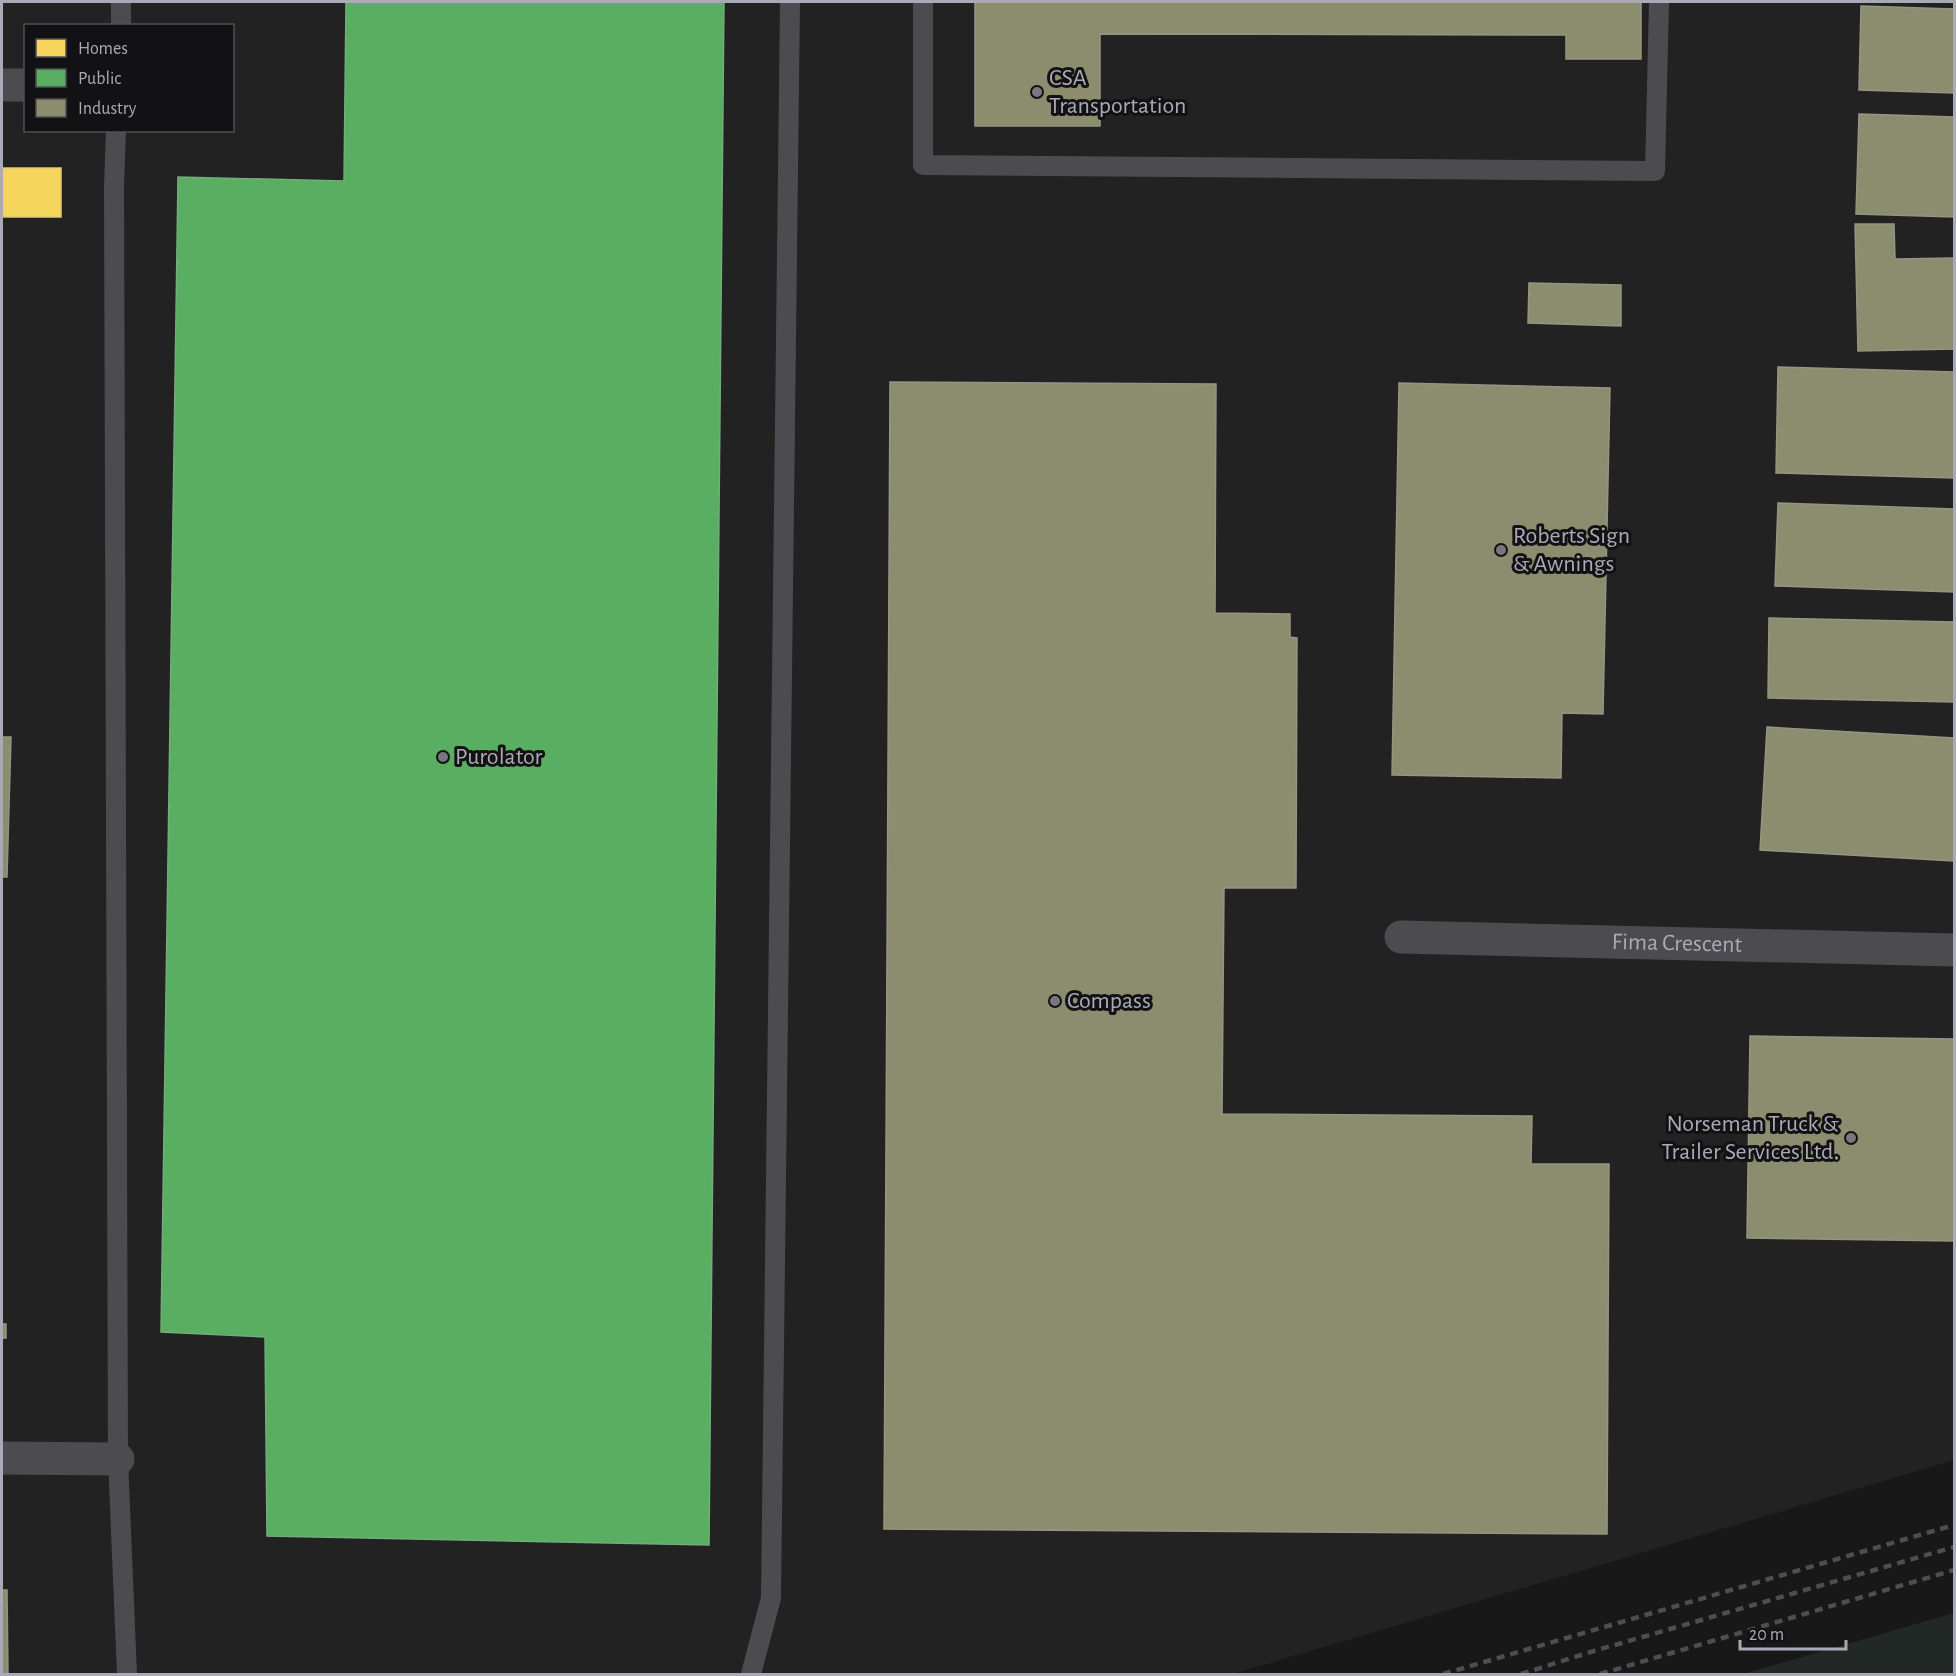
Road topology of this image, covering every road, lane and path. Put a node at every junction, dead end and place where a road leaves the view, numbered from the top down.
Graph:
1 (122, 2) edge
2 (790, 2) edge
3 (923, 2) edge
4 (1659, 2) edge
5 (120, 24) edge
6 (2, 85) edge
7 (24, 85) edge
8 (116, 132) edge
9 (1401, 937) dead end
10 (1954, 950) edge
11 (2, 1458) edge
12 (118, 1459) junction
13 (127, 1674) edge
14 (751, 1674) edge

1 - 5 lane
2 - 14 lane
3 - 4 lane
6 - 7 street
8 - 12 lane
9 - 10 street, Fima Crescent
11 - 12 street
12 - 13 lane

